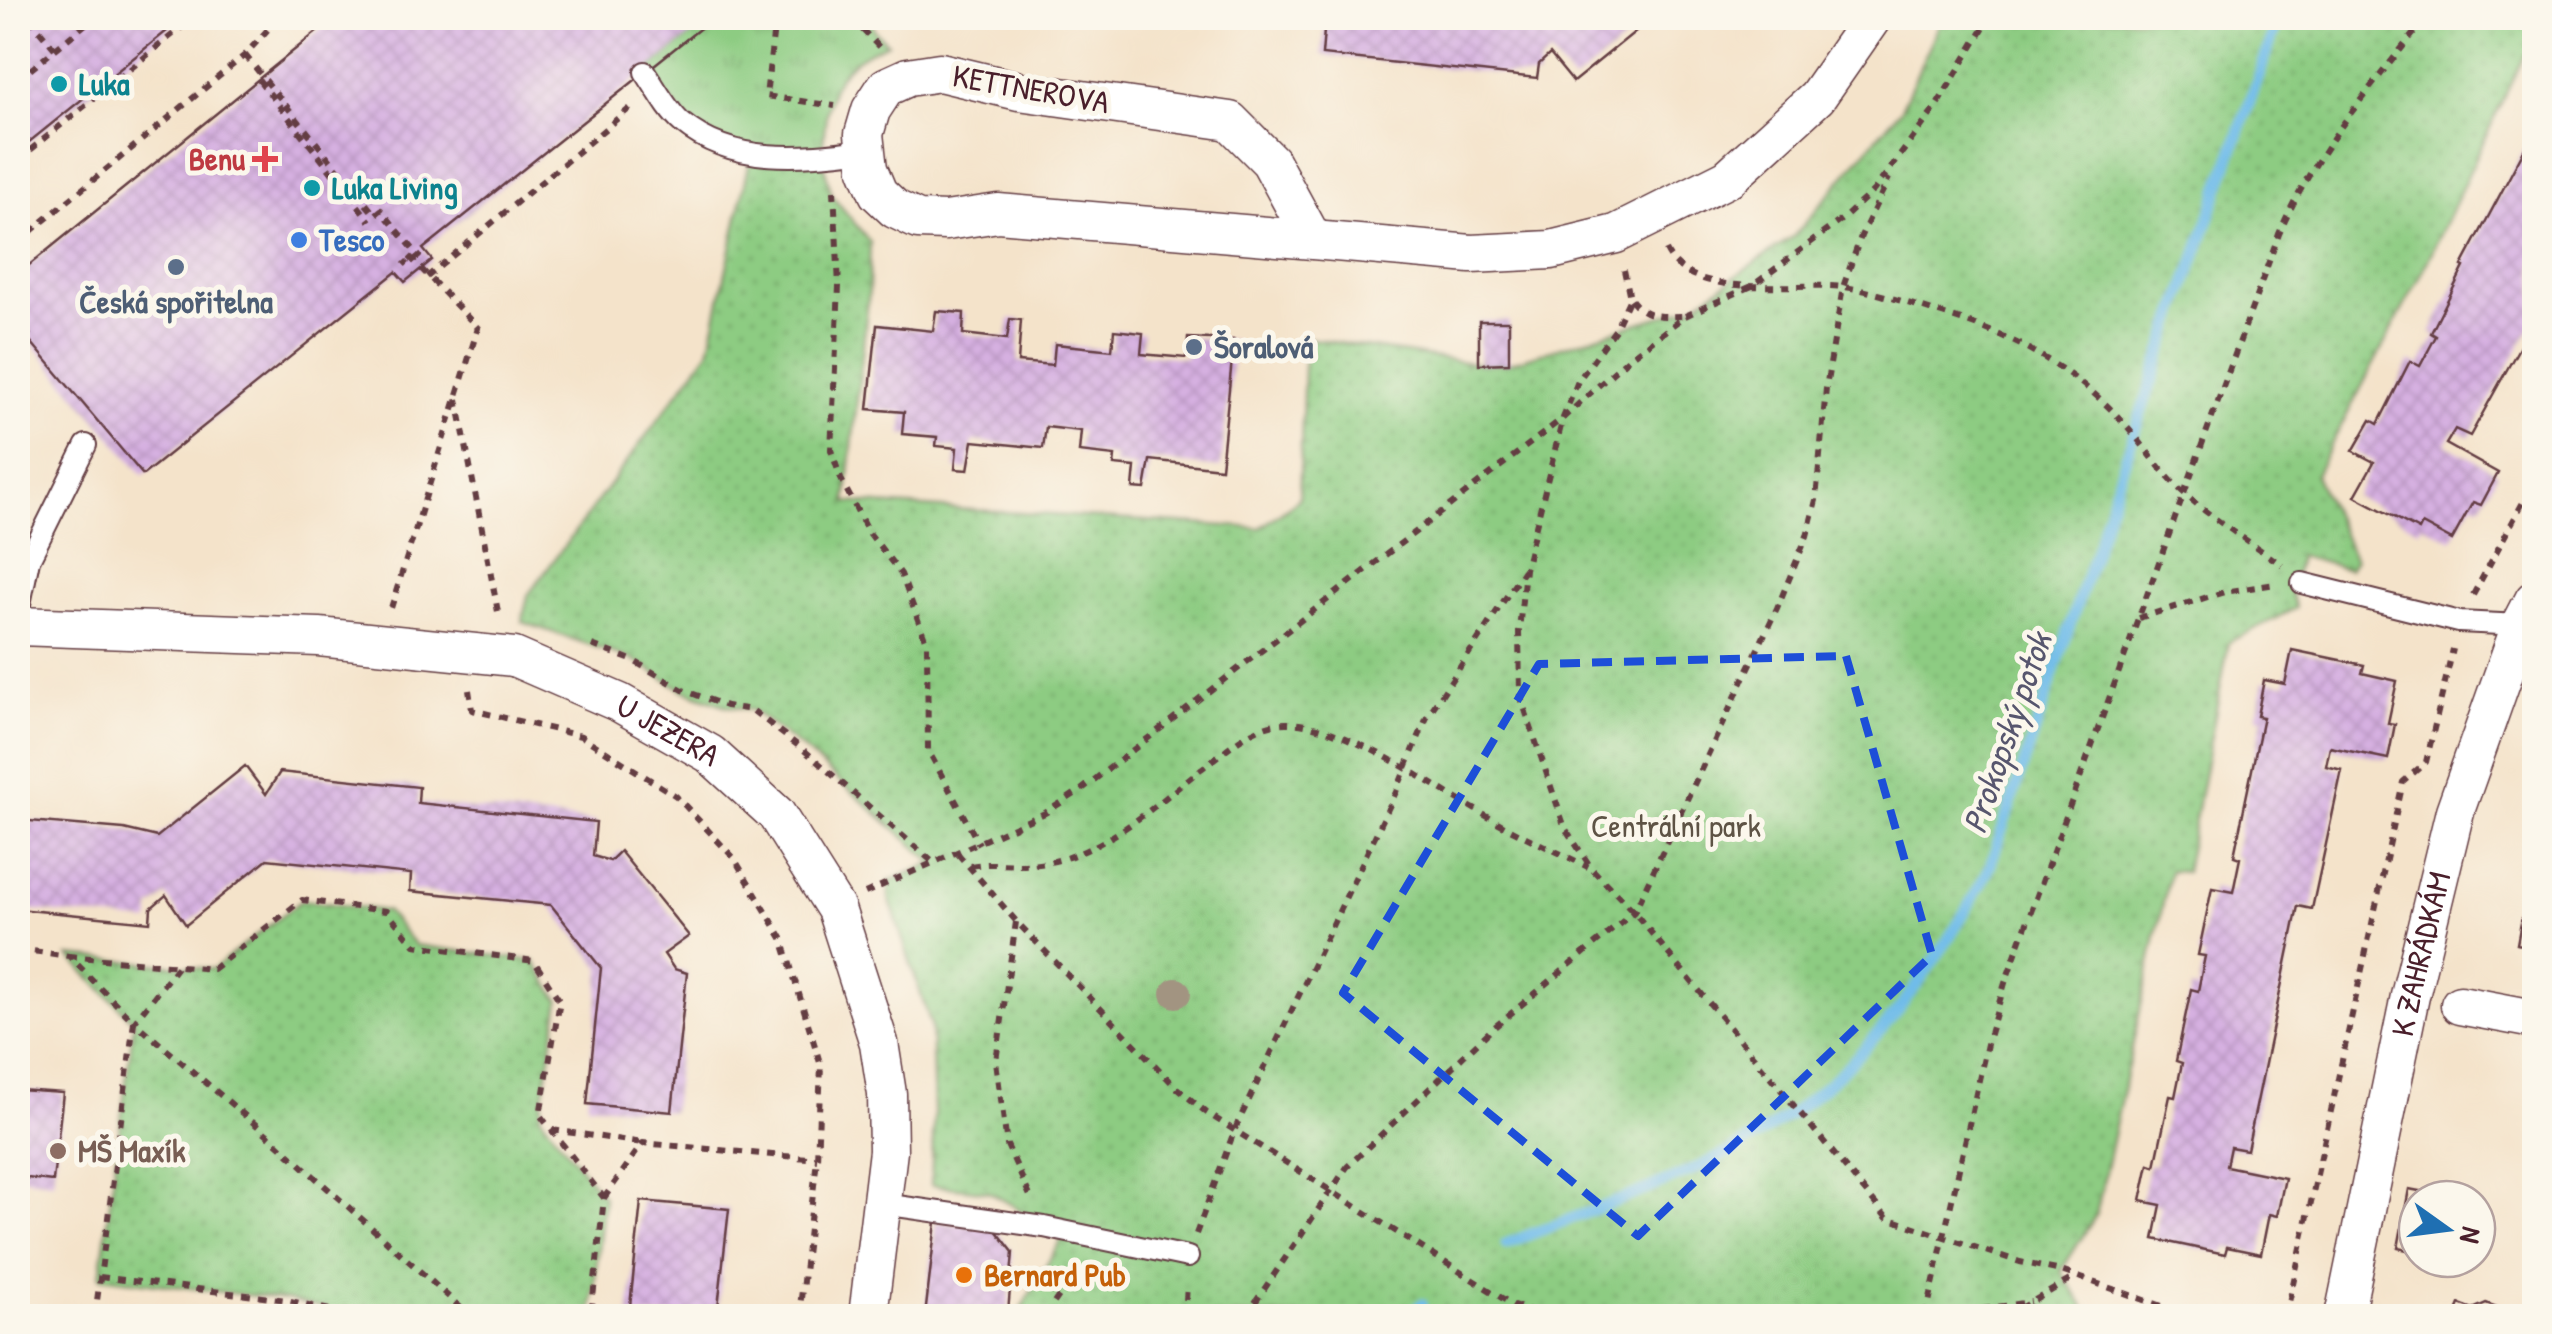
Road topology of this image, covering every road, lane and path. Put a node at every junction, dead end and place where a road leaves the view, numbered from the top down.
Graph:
1 (29, 18) edge
2 (93, 18) edge
3 (193, 18) edge
4 (278, 18) edge
5 (775, 18) edge
6 (1872, 18) edge
7 (1990, 18) edge
8 (2426, 18) edge
9 (2500, 18) edge
10 (2534, 27) edge
11 (55, 49) junction
12 (245, 55) junction
13 (650, 79) joint
14 (18, 80) edge
15 (259, 80) dead end
16 (871, 110) junction
17 (848, 152) junction
18 (18, 160) edge
19 (1894, 167) junction
20 (1650, 217) junction
21 (370, 221) dead end
22 (1616, 234) junction
23 (1313, 240) junction
24 (18, 242) edge
25 (426, 277) junction
26 (1752, 286) junction
27 (1844, 287) junction
28 (1630, 298) junction
29 (1685, 316) junction
30 (456, 397) junction
31 (1563, 418) junction
32 (86, 444) dead end
33 (2534, 482) edge
34 (2184, 494) junction
35 (1524, 569) junction
36 (2302, 583) junction
37 (18, 614) edge
38 (2530, 616) edge
39 (500, 618) dead end
40 (2139, 618) junction
41 (2459, 622) junction
42 (18, 626) edge
43 (389, 642) junction
44 (683, 690) dead end
45 (472, 710) dead end
46 (1406, 768) junction
47 (979, 844) junction
48 (958, 854) junction
49 (934, 864) junction
50 (971, 866) junction
51 (1592, 868) junction
52 (850, 900) dead end
53 (1634, 912) junction
54 (1016, 921) junction
55 (18, 949) edge
56 (69, 956) junction
57 (177, 967) junction
58 (2460, 1005) dead end
59 (2534, 1019) edge
60 (134, 1022) junction
61 (1235, 1129) junction
62 (552, 1130) junction
63 (643, 1144) junction
64 (817, 1160) junction
65 (1329, 1191) junction
66 (604, 1198) junction
67 (882, 1204) junction
68 (1044, 1227) junction
69 (1944, 1238) junction
70 (1098, 1239) junction
71 (1188, 1257) junction
72 (2076, 1276) junction
73 (100, 1277) junction
74 (2031, 1302) junction
75 (95, 1316) edge
76 (355, 1316) edge
77 (470, 1316) edge
78 (592, 1316) edge
79 (799, 1316) edge
80 (868, 1316) edge
81 (1046, 1316) edge
82 (1185, 1316) edge
83 (1246, 1316) edge
84 (1550, 1316) edge
85 (1926, 1316) edge
86 (1935, 1316) edge
87 (2007, 1316) edge
88 (2191, 1316) edge
89 (2286, 1316) edge
90 (2344, 1316) edge

1 - 11 path
2 - 11 path
3 - 18 path
4 - 12 path
5 - 16 path
6 - 20 street
7 - 19 path
8 - 34 path
9 - 10 path
11 - 14 path
12 - 24 path
12 - 25 path
13 - 17 lane
13 - 25 path
15 - 21 path
16 - 17 street
16 - 23 street, KETTNEROVA
17 - 23 street
17 - 47 path
19 - 26 path
19 - 27 path
20 - 22 street
20 - 26 path
22 - 23 street
22 - 28 path
25 - 30 path
26 - 27 path
26 - 29 path
27 - 34 path
27 - 53 path
28 - 29 path
28 - 31 path
29 - 31 path
30 - 39 path
30 - 43 path
31 - 35 path
31 - 47 path
32 - 37 lane
33 - 41 path
34 - 36 path
34 - 40 path
35 - 46 path
35 - 51 path
36 - 40 path
36 - 41 lane
38 - 41 lane
38 - 90 street, K ZAHRÁDKÁM
40 - 69 path
41 - 89 path
42 - 43 street, U JEZERA
43 - 67 street, U JEZERA
44 - 49 path
45 - 64 path
46 - 50 path
46 - 51 path
46 - 61 path
47 - 48 path
48 - 49 path
48 - 50 path
49 - 52 path
50 - 54 path
51 - 53 path
53 - 65 path
53 - 69 path
54 - 61 path
54 - 68 path
55 - 56 path
56 - 57 path
56 - 60 path
57 - 60 path
57 - 62 path
58 - 59 street
60 - 73 path
60 - 77 path
61 - 65 path
61 - 71 path
62 - 63 path
62 - 66 path
63 - 64 path
63 - 66 path
64 - 79 path
65 - 83 path
65 - 84 path
66 - 78 path
67 - 68 lane
67 - 80 street, U JEZERA
68 - 70 lane
69 - 72 path
69 - 85 path
70 - 71 lane
70 - 81 path
71 - 82 path
72 - 74 path
72 - 88 path
73 - 75 path
73 - 76 path
74 - 86 path
74 - 87 path

